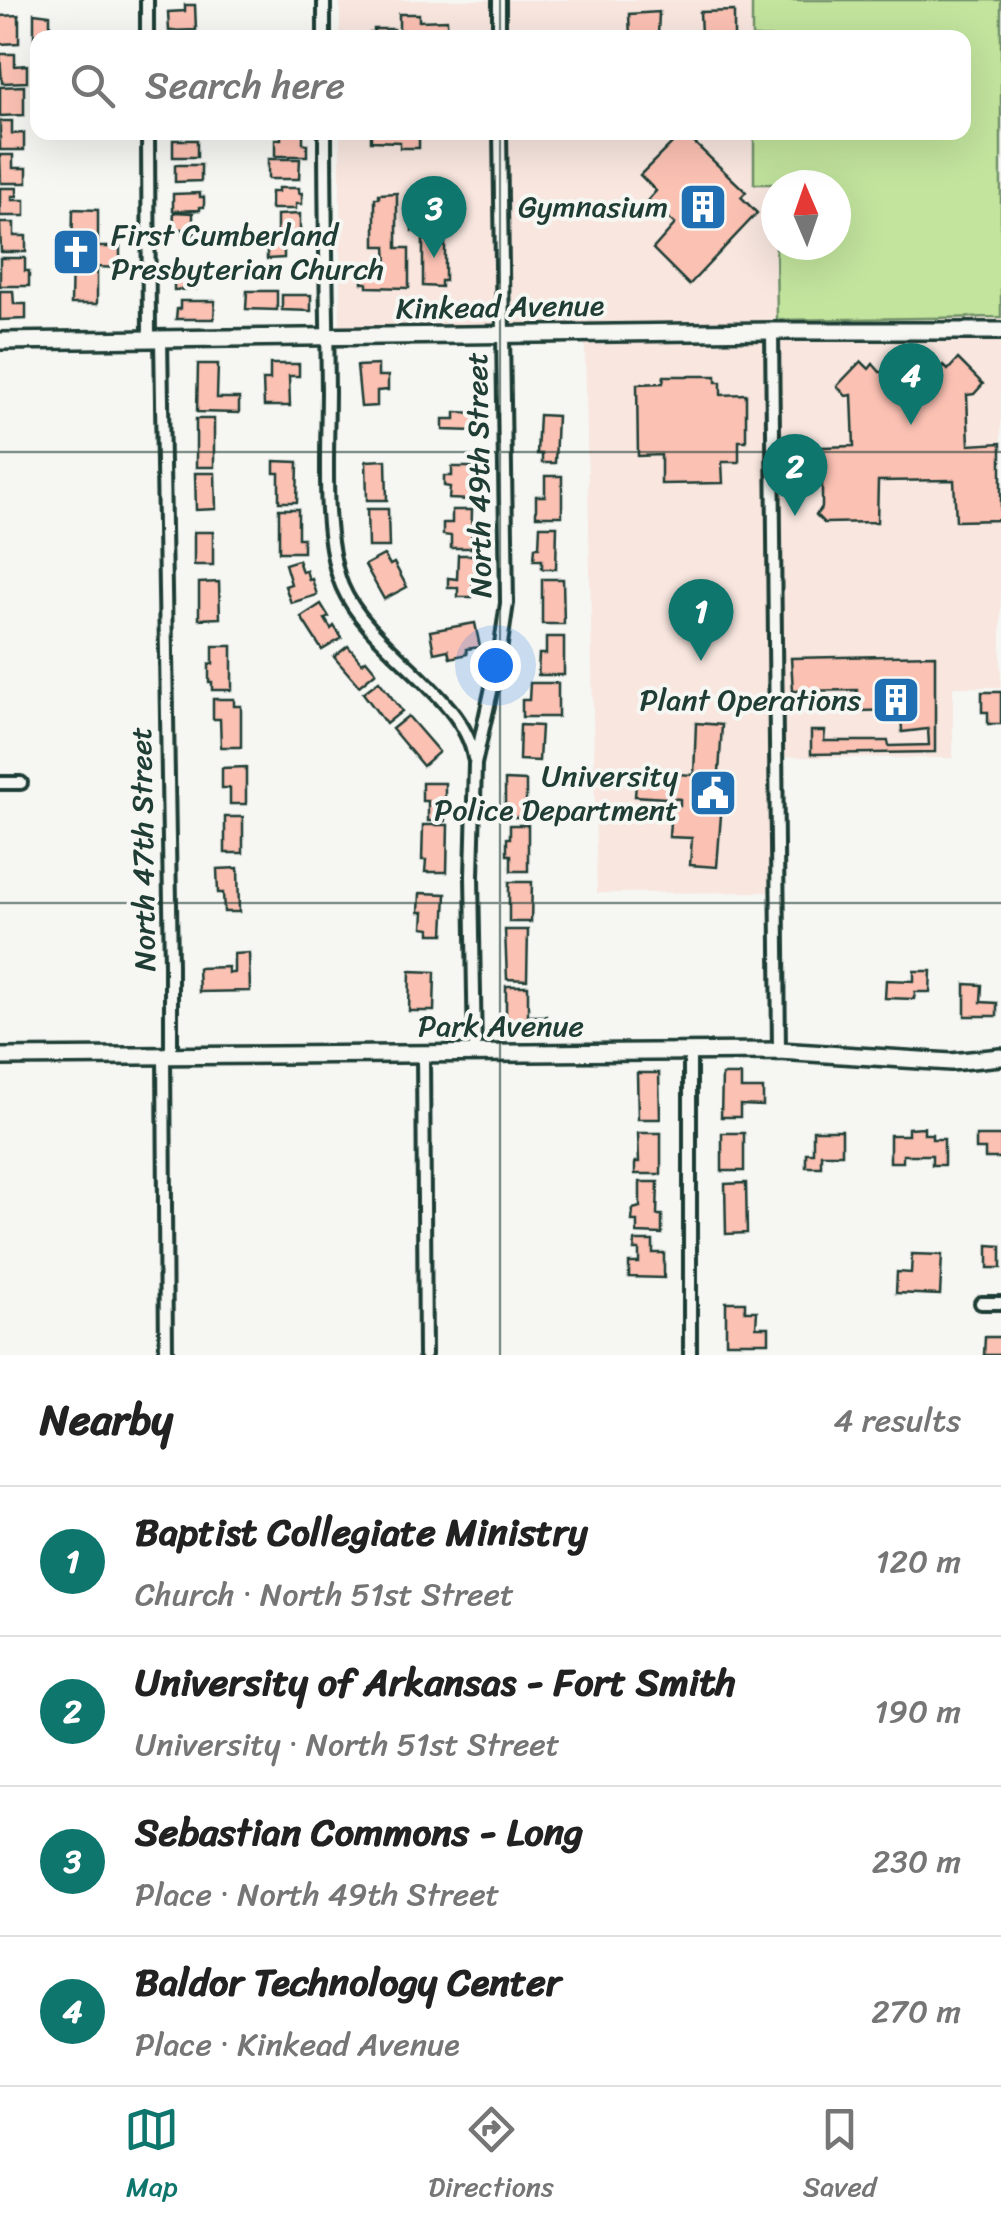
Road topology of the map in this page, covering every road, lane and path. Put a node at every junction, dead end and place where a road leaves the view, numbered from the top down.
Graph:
1 (147, 0) edge
2 (324, 0) edge
3 (499, 0) edge
4 (147, 30) edge
5 (324, 30) edge
6 (499, 30) edge
7 (148, 140) edge
8 (325, 140) edge
9 (500, 140) edge
10 (772, 331) junction
11 (1001, 331) edge
12 (502, 334) junction
13 (326, 337) junction
14 (155, 339) junction
15 (0, 341) edge
16 (475, 764) junction
17 (0, 783) edge
18 (21, 783) dead end
19 (779, 1051) junction
20 (690, 1052) junction
21 (423, 1054) junction
22 (474, 1054) junction
23 (167, 1056) junction
24 (0, 1057) edge
25 (1001, 1057) edge
26 (981, 1303) dead end
27 (1001, 1303) edge
28 (166, 1355) edge
29 (425, 1355) edge
30 (690, 1355) edge

1 - 4 street
2 - 5 street
3 - 6 street
7 - 14 street, North 47th Street
8 - 13 street
9 - 12 street, North 49th Street
10 - 11 street, Kinkead Avenue
10 - 12 street, Kinkead Avenue
10 - 19 street
12 - 13 street, Kinkead Avenue
12 - 16 street, North 49th Street
13 - 14 street, Kinkead Avenue
13 - 16 street
14 - 15 street, Kinkead Avenue
14 - 23 street, North 47th Street
16 - 22 street, North 49th Street
17 - 18 street
19 - 20 street, Park Avenue
19 - 25 street, Park Avenue
20 - 22 street, Park Avenue
20 - 30 street
21 - 22 street, Park Avenue
21 - 23 street, Park Avenue
21 - 29 street
23 - 24 street, Park Avenue
23 - 28 street, North 47th Street
26 - 27 street

